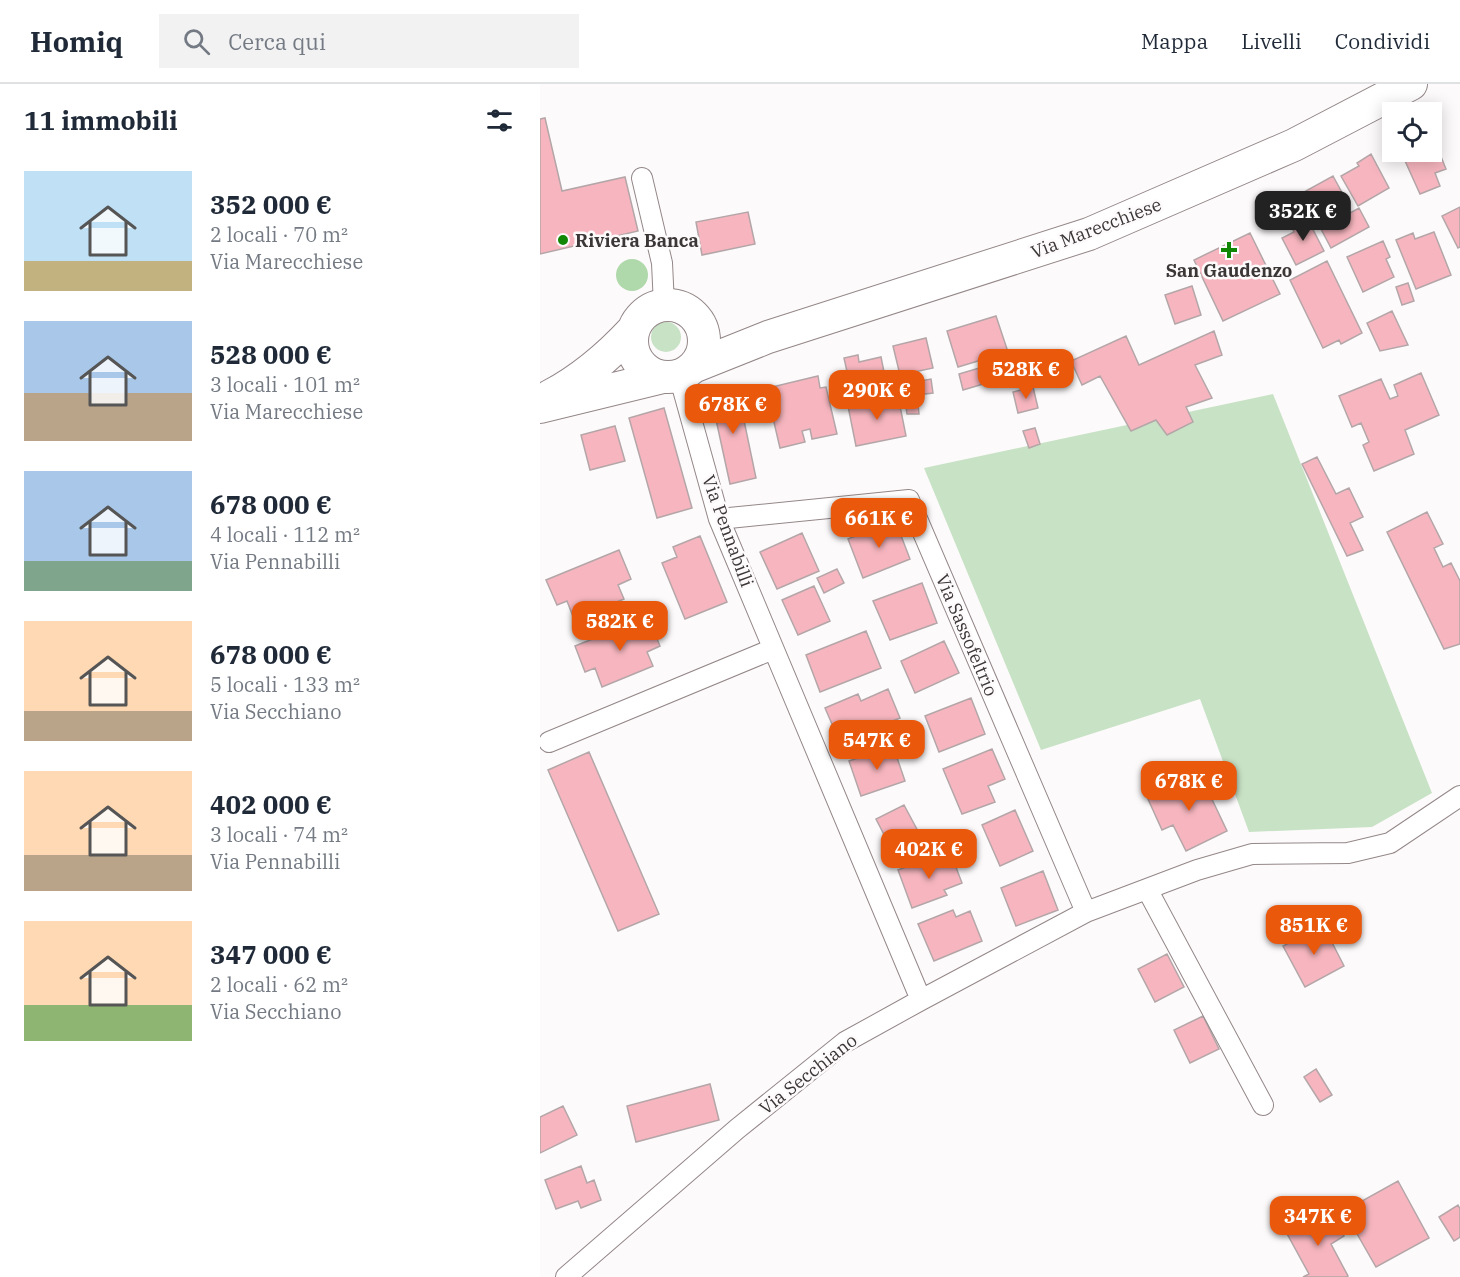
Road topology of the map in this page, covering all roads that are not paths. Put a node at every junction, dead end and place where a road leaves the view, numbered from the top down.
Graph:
1 (1411, 84) edge
2 (642, 178) dead end
3 (664, 305) junction
4 (698, 321) junction
5 (633, 330) junction
6 (768, 338) junction
7 (678, 373) junction
8 (540, 402) edge
9 (540, 408) edge
10 (719, 519) junction
11 (773, 649) junction
12 (549, 742) dead end
13 (1460, 796) edge
14 (1147, 889) junction
15 (1086, 912) junction
16 (921, 1000) junction
17 (1263, 1105) dead end
18 (566, 1277) edge

1 - 6 main road, Via Marecchiese
2 - 3 street
3 - 4 main road, Via Marecchiese
3 - 5 main road
4 - 6 main road, Via Marecchiese
4 - 7 main road
5 - 7 main road
5 - 8 main road
6 - 7 main road, Via Marecchiese
7 - 9 main road, Via Marecchiese
7 - 10 street, Via Pennabilli
10 - 11 street, Via Pennabilli
10 - 15 street, Via Sassofeltrio
11 - 12 street
11 - 16 street, Via Pennabilli
13 - 14 street, Via Secchiano
14 - 15 street, Via Secchiano
14 - 17 street
15 - 16 street, Via Secchiano
16 - 18 street, Via Secchiano

